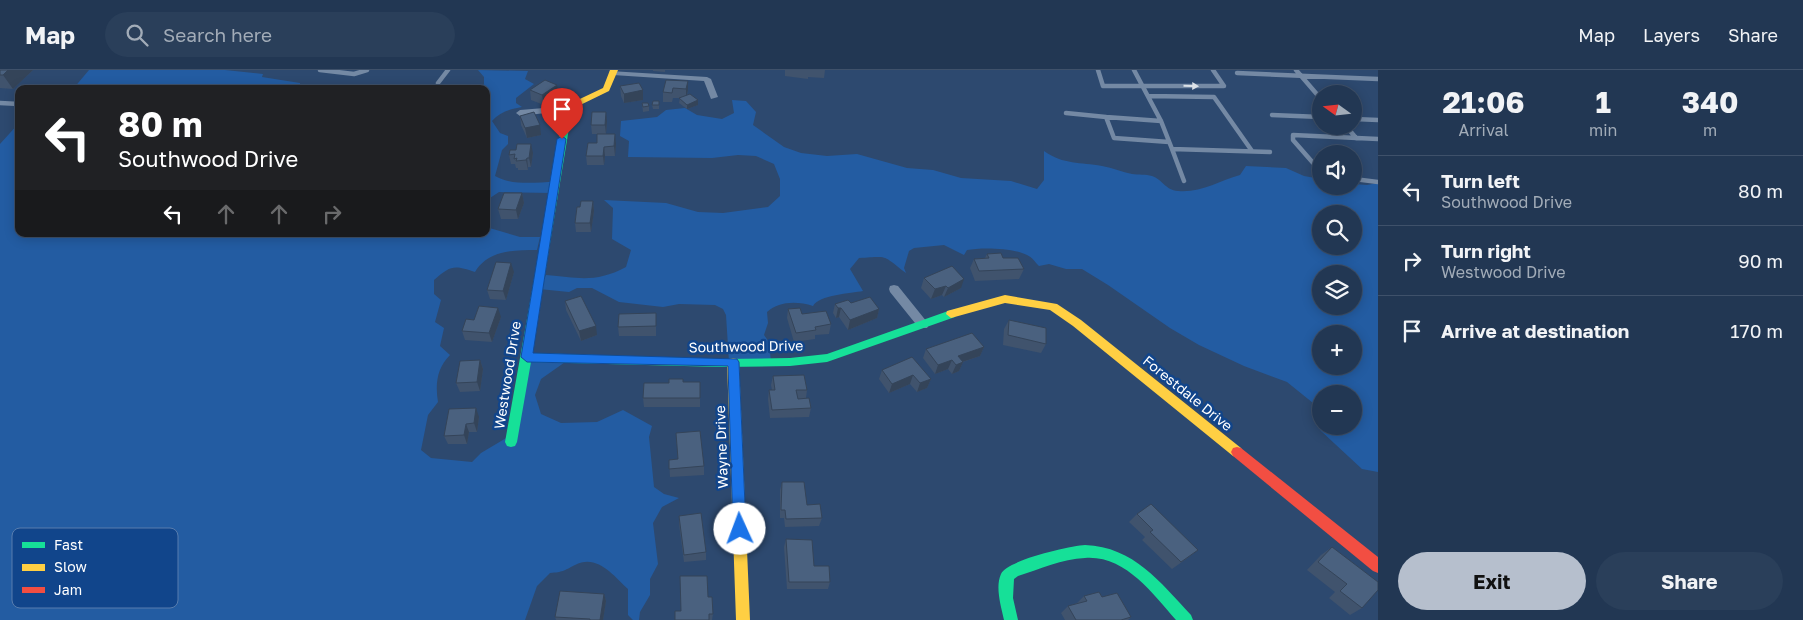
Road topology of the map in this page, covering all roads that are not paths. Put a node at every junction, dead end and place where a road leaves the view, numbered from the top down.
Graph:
1 (320, 70) edge
2 (367, 70) edge
3 (448, 70) edge
4 (1098, 70) edge
5 (1134, 70) edge
6 (1213, 70) edge
7 (1296, 70) edge
8 (614, 71) edge
9 (1237, 73) dead end
10 (1301, 76) junction
11 (1378, 79) edge
12 (438, 83) dead end
13 (1143, 85) junction
14 (1312, 89) edge
15 (1148, 96) junction
16 (714, 97) dead end
17 (0, 103) edge
18 (15, 104) edge
19 (568, 108) junction
20 (520, 113) dead end
21 (1066, 113) dead end
22 (1272, 115) dead end
23 (1106, 116) junction
24 (1312, 117) edge
25 (1362, 119) edge
26 (1378, 120) edge
27 (1161, 121) junction
28 (1354, 135) edge
29 (1356, 138) junction
30 (1378, 139) edge
31 (1170, 142) junction
32 (1172, 149) junction
33 (1252, 152) junction
34 (1270, 152) dead end
35 (1312, 162) edge
36 (1362, 180) edge
37 (1184, 181) dead end
38 (1378, 182) edge
39 (894, 289) dead end
40 (958, 312) joint
41 (923, 325) junction
42 (527, 357) junction
43 (733, 362) junction
44 (511, 442) dead end
45 (1378, 566) edge
46 (743, 620) edge
47 (1011, 620) edge
48 (1186, 620) edge

1 - 2 lane
3 - 12 lane
4 - 13 lane
5 - 13 lane
13 -> 6 lane
7 - 10 lane
8 - 16 street
8 - 19 street
9 - 10 lane
10 - 11 lane
10 - 14 lane
13 - 15 lane
15 - 27 lane
15 - 33 lane
17 - 18 lane
19 - 20 street
19 - 42 street, Westwood Drive
21 - 23 lane
22 - 24 lane
23 - 27 lane
23 - 31 lane
25 - 26 lane
27 - 31 lane
28 - 29 lane
29 - 30 lane
29 - 35 lane
31 - 32 lane
32 - 33 lane
32 - 37 lane
33 - 34 lane
36 - 38 lane
39 - 41 street
40 - 41 street, Southwood Drive
40 - 45 street, Forestdale Drive
41 - 43 street, Southwood Drive
42 - 43 street, Southwood Drive
42 - 44 street, Westwood Drive
43 - 46 street, Wayne Drive
47 - 48 street

